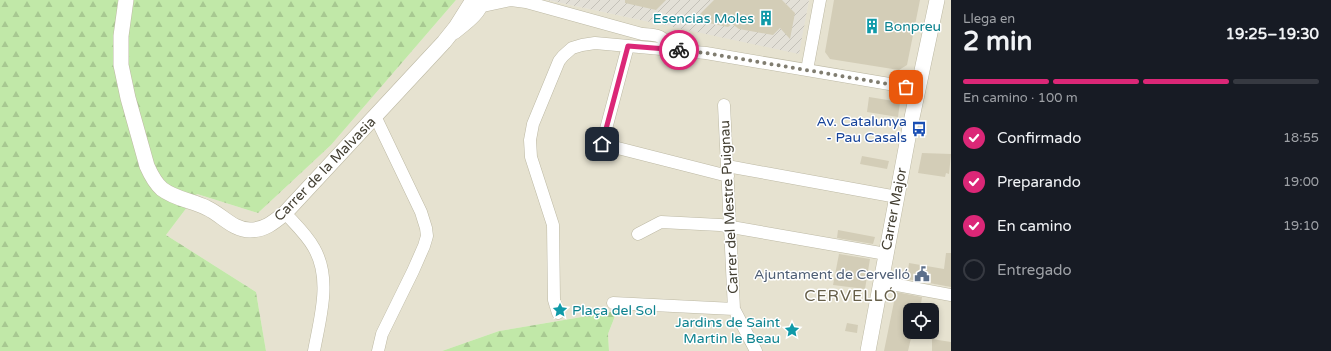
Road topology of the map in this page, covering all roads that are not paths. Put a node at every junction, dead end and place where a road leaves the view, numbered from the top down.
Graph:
1 (126, 0) edge
2 (820, 0) edge
3 (937, 0) edge
4 (480, 2) edge
5 (628, 46) junction
6 (672, 50) junction
7 (807, 70) junction
8 (919, 89) junction
9 (724, 105) dead end
10 (375, 116) junction
11 (728, 171) junction
12 (897, 197) junction
13 (285, 213) junction
14 (729, 227) junction
15 (638, 234) dead end
16 (886, 254) junction
17 (881, 282) junction
18 (951, 295) edge
19 (613, 303) dead end
20 (734, 309) junction
21 (558, 313) dead end
22 (314, 351) edge
23 (378, 351) edge
24 (756, 351) edge
25 (868, 351) edge

1 - 13 street, Carrer de la Malvasia
2 - 7 street
3 - 8 street, Carrer Major
4 - 6 street
4 - 10 street, Carrer de la Malvasia
5 - 6 street
5 - 11 street
5 - 21 street
6 - 7 street
7 - 8 street
8 - 12 street, Carrer Major
9 - 11 street, Carrer del Mestre Puignau
10 - 13 street, Carrer de la Malvasia
10 - 23 street
11 - 12 street
11 - 14 street, Carrer del Mestre Puignau
12 - 16 street, Carrer Major
13 - 22 street
14 - 15 street
14 - 16 street
14 - 20 street, Carrer del Mestre Puignau
16 - 17 street, Carrer Major
17 - 18 street
17 - 25 street, Carrer Major
19 - 20 street
20 - 24 street

